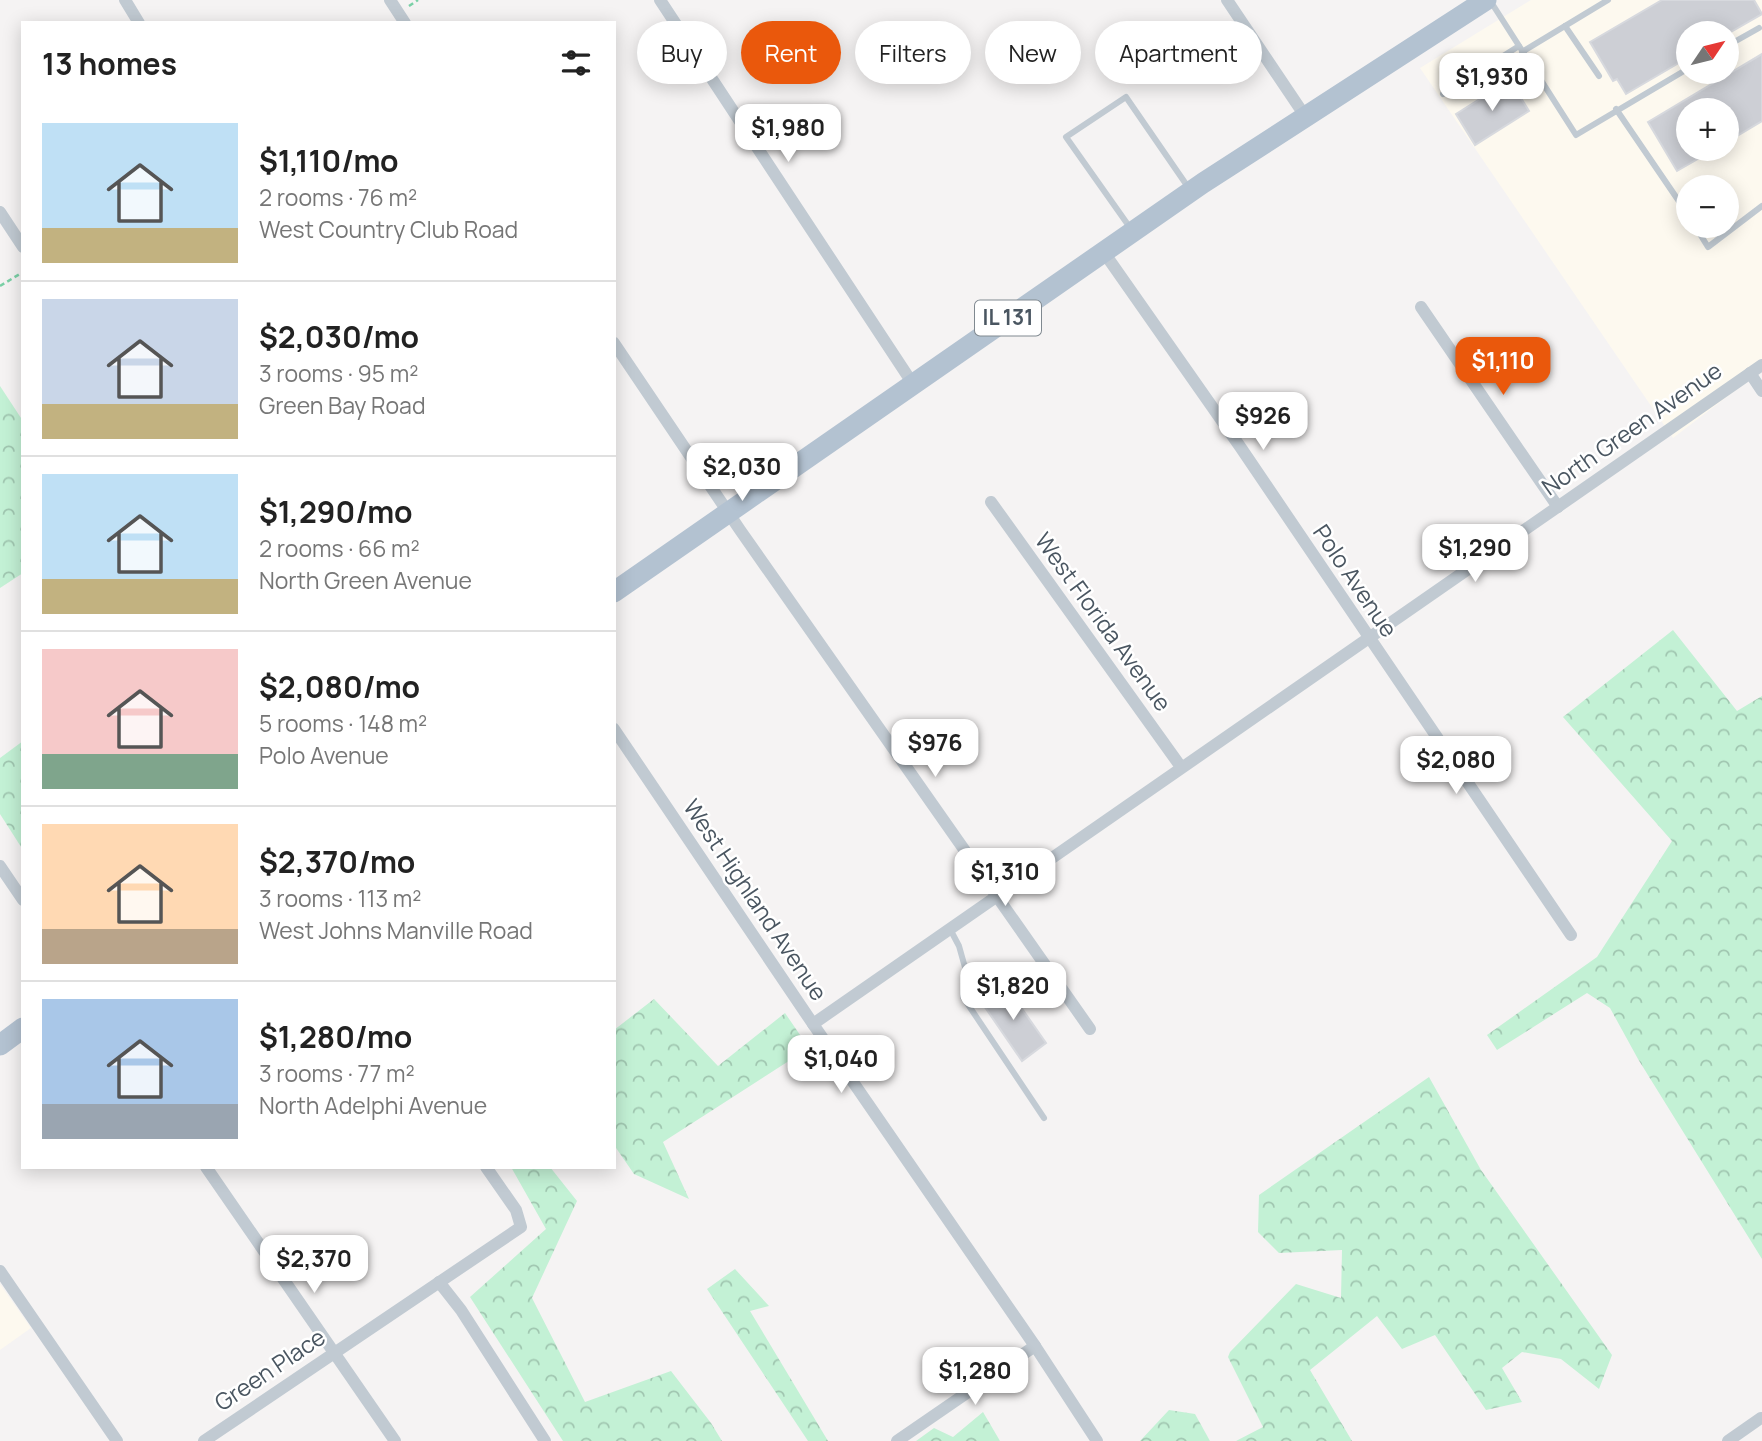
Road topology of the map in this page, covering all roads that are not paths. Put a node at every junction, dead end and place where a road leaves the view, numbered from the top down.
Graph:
1 (125, 0) edge
2 (390, 0) edge
3 (660, 0) edge
4 (1227, 0) edge
5 (1488, 0) edge
6 (1608, 0) edge
7 (138, 21) edge
8 (404, 21) edge
9 (1565, 26) junction
10 (1759, 28) dead end
11 (1740, 39) edge
12 (1520, 49) junction
13 (1676, 75) edge
14 (1599, 76) dead end
15 (1443, 94) dead end
16 (1616, 109) junction
17 (1305, 116) junction
18 (1191, 191) junction
19 (1676, 197) edge
20 (1762, 206) edge
21 (0, 212) edge
22 (1739, 223) edge
23 (1132, 231) junction
24 (1702, 238) edge
25 (1720, 238) edge
26 (21, 244) edge
27 (1103, 251) junction
28 (1421, 307) dead end
29 (616, 346) edge
30 (1762, 365) edge
31 (1750, 373) junction
32 (913, 384) junction
33 (1762, 390) edge
34 (991, 502) dead end
35 (1558, 507) junction
36 (728, 512) junction
37 (616, 591) edge
38 (1368, 638) junction
39 (616, 732) edge
40 (1181, 767) junction
41 (0, 866) edge
42 (996, 895) junction
43 (21, 897) edge
44 (950, 929) junction
45 (1572, 935) dead end
46 (813, 1024) junction
47 (21, 1029) edge
48 (1090, 1030) dead end
49 (0, 1045) edge
50 (1044, 1118) dead end
51 (207, 1169) edge
52 (487, 1169) edge
53 (0, 1271) edge
54 (439, 1282) junction
55 (1035, 1346) junction
56 (333, 1352) junction
57 (1760, 1418) edge
58 (117, 1441) edge
59 (204, 1441) edge
60 (395, 1441) edge
61 (545, 1441) edge
62 (897, 1441) edge
63 (1097, 1441) edge
64 (1728, 1441) edge

1 - 7 street
2 - 8 street
3 - 32 street
4 - 17 street
5 - 12 lane
5 - 17 main road, IL 131
6 - 9 lane
9 - 12 lane
9 - 14 lane
10 - 11 lane
12 - 15 lane
12 - 16 lane
13 - 16 lane
16 - 19 lane
17 - 18 main road, IL 131
18 - 23 main road, IL 131
18 - 23 lane
20 - 22 lane
21 - 26 street
23 - 27 main road, IL 131
24 - 25 lane
27 - 32 main road, IL 131
27 - 38 street, Polo Avenue
28 - 35 street
29 - 36 street
30 - 31 street, North Green Avenue
31 - 33 street
31 - 35 street, North Green Avenue
32 - 36 main road, IL 131
34 - 40 street, West Florida Avenue
35 - 38 street, North Green Avenue
36 - 37 main road, IL 131
36 - 42 street
38 - 40 street, North Green Avenue
38 - 45 street, Polo Avenue
39 - 46 street, West Highland Avenue
40 - 42 street
41 - 43 street
42 - 44 street
42 - 48 street
44 - 46 street
44 - 50 lane
46 - 55 street, West Highland Avenue
47 - 49 main road
51 - 56 street
52 - 54 street, Green Place
53 - 58 street
54 - 56 street, Green Place
54 - 61 street
55 - 62 street
55 - 63 street, West Highland Avenue
56 - 59 street, Green Place
56 - 60 street
57 - 64 street

